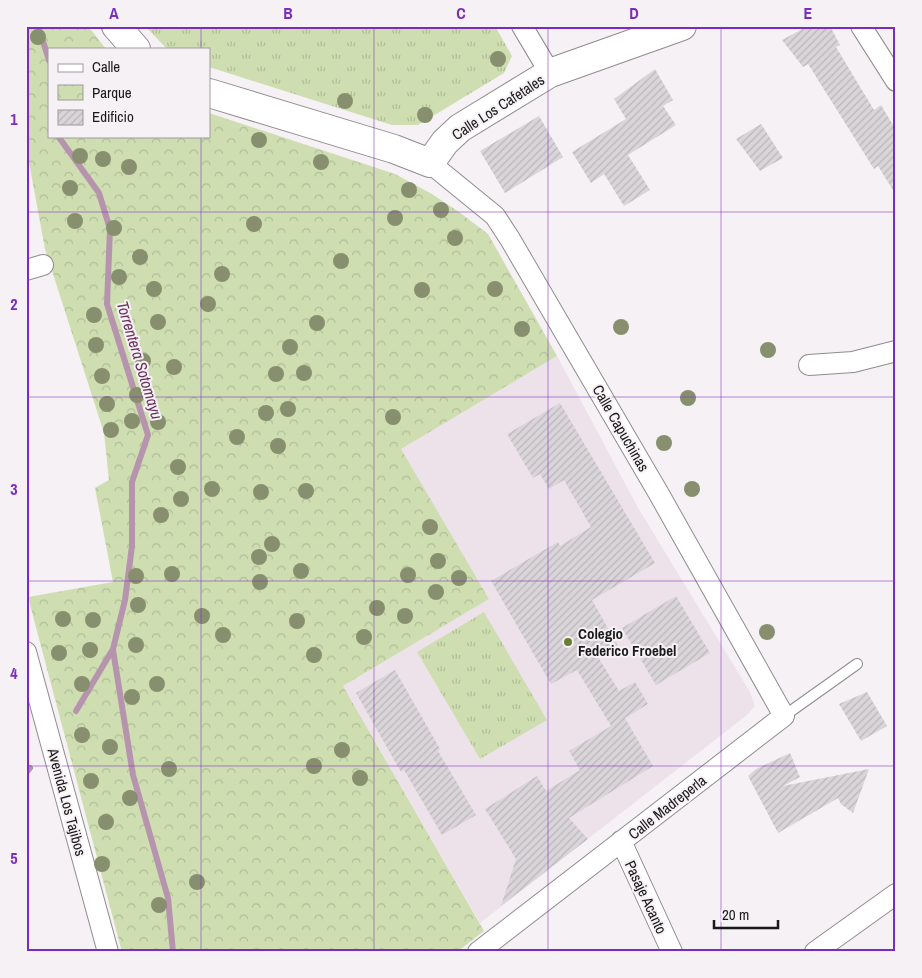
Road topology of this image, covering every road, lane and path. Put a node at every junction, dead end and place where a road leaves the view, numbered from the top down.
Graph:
1 (116, 26) edge
2 (522, 26) edge
3 (682, 26) edge
4 (860, 26) edge
5 (135, 48) edge
6 (550, 73) junction
7 (896, 81) edge
8 (210, 93) edge
9 (430, 163) junction
10 (896, 351) edge
11 (809, 365) dead end
12 (26, 652) edge
13 (857, 664) dead end
14 (33, 706) edge
15 (784, 716) junction
16 (621, 841) junction
17 (896, 894) edge
18 (101, 949) edge
19 (478, 952) edge
20 (672, 952) edge
21 (814, 952) edge

1 - 5 main road
2 - 6 street
3 - 6 main road, Calle Los Cafetales
4 - 7 street
6 - 9 main road, Calle Los Cafetales
8 - 9 main road
9 - 15 street, Calle Capuchinas
10 - 11 street
12 - 14 street, Avenida Los Tajibos
13 - 15 lane, Calle Madreperla
14 - 18 street, Avenida Los Tajibos
15 - 16 street, Calle Madreperla
16 - 19 street, Calle Madreperla
16 - 20 street, Pasaje Acanto
17 - 21 street

